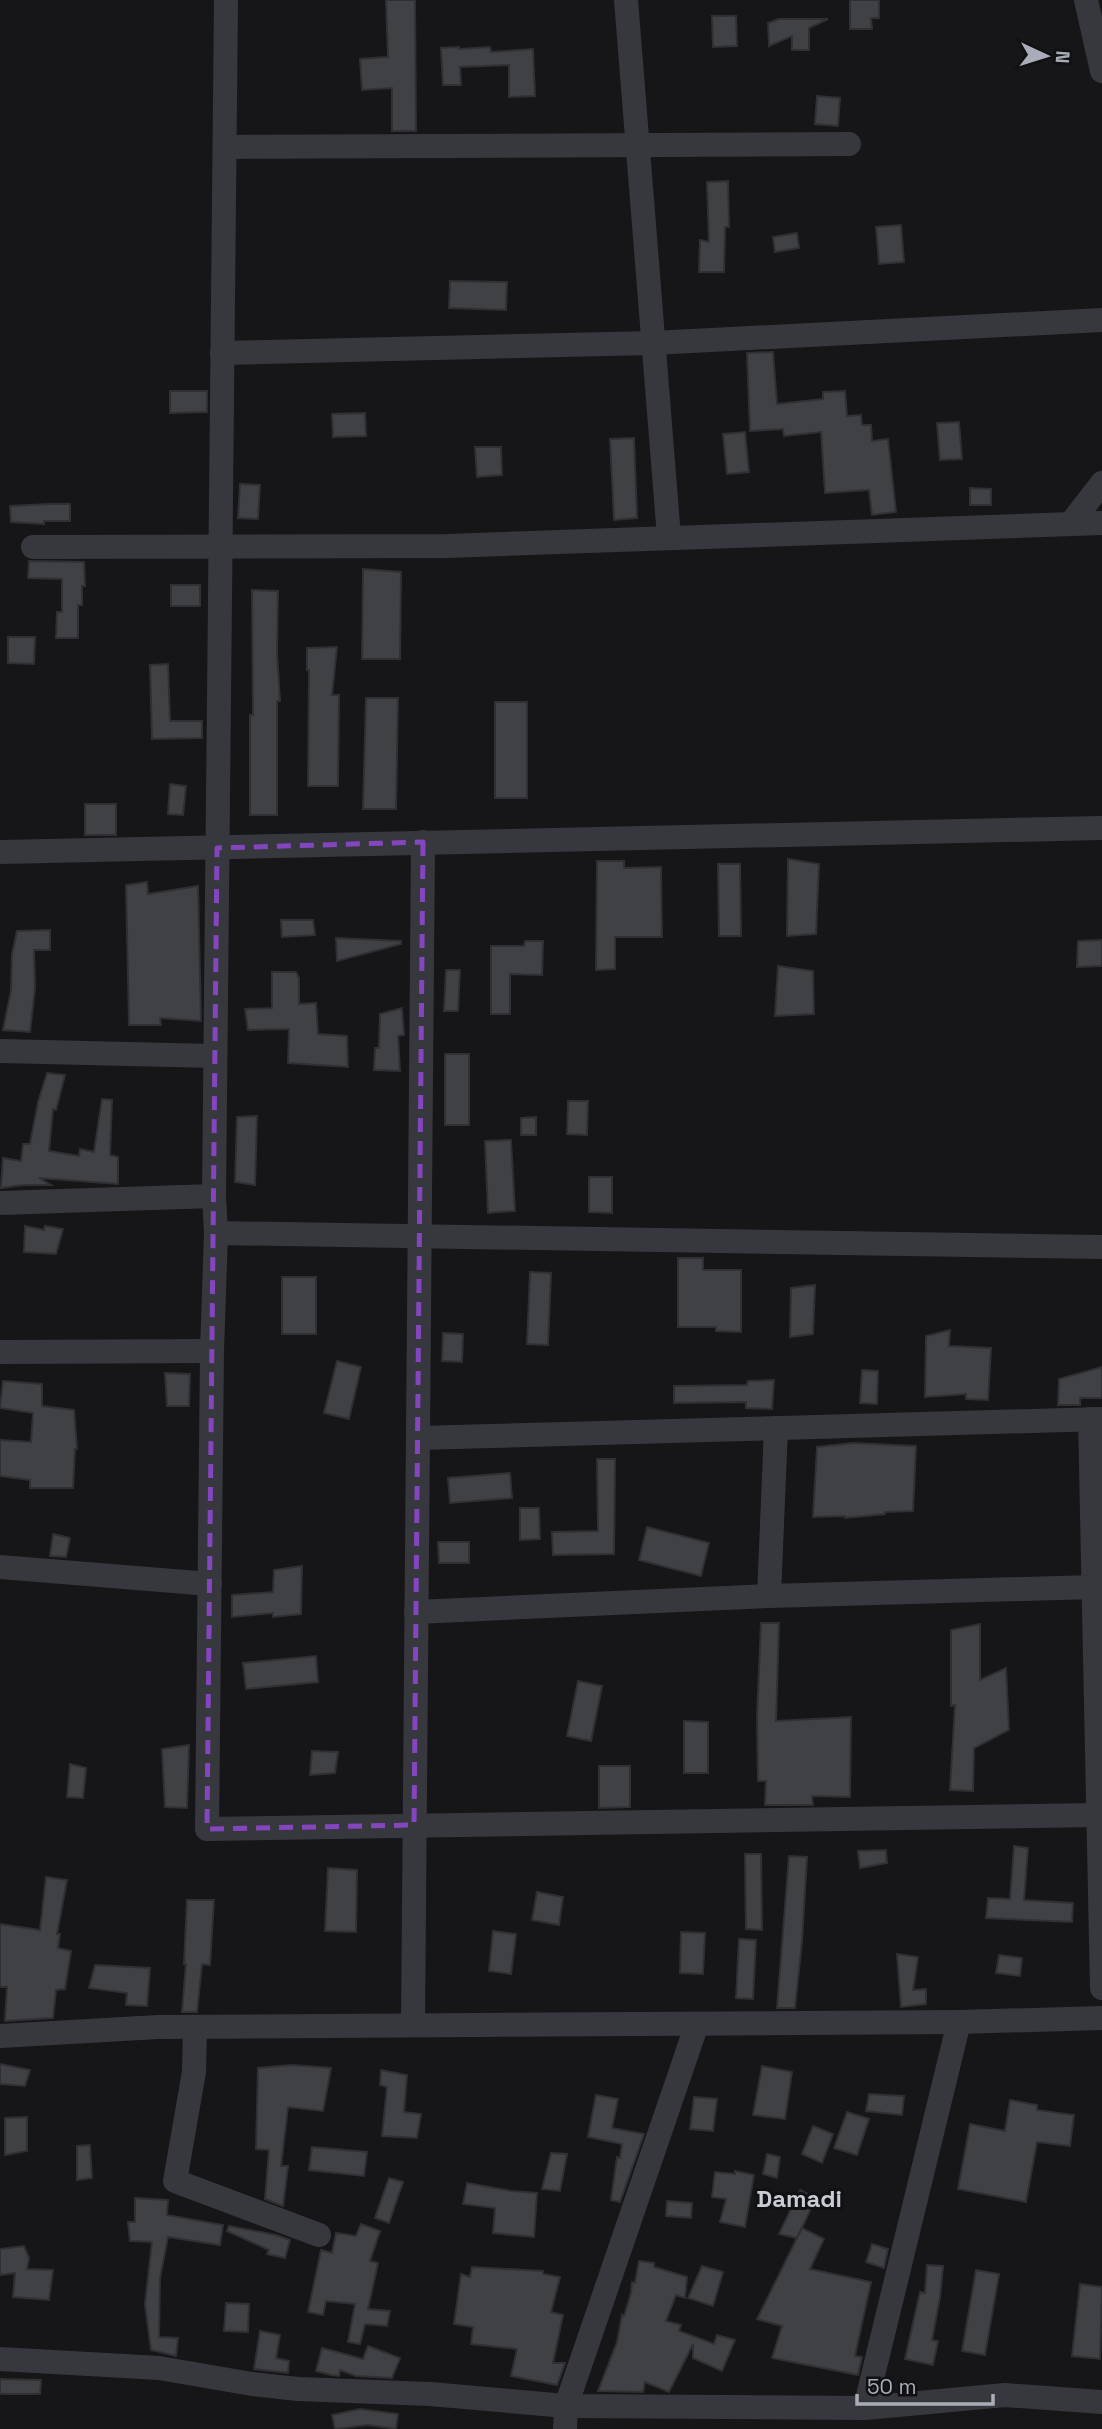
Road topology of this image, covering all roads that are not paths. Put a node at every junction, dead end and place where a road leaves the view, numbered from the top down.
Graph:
1 (226, 0) edge
2 (626, 0) edge
3 (1086, 0) edge
4 (1102, 71) edge
5 (849, 144) dead end
6 (638, 145) junction
7 (225, 147) junction
8 (1102, 320) edge
9 (653, 343) junction
10 (222, 353) junction
11 (1102, 483) edge
12 (1071, 523) junction
13 (1102, 523) edge
14 (669, 537) junction
15 (220, 546) junction
16 (33, 547) dead end
17 (1102, 828) edge
18 (423, 842) junction
19 (217, 848) junction
20 (0, 852) edge
21 (0, 1051) edge
22 (215, 1056) junction
23 (214, 1196) junction
24 (0, 1203) edge
25 (216, 1233) junction
26 (420, 1236) junction
27 (1102, 1247) edge
28 (212, 1351) junction
29 (0, 1352) edge
30 (1096, 1419) edge
31 (776, 1428) junction
32 (418, 1438) junction
33 (0, 1567) edge
34 (210, 1584) junction
35 (1094, 1587) junction
36 (769, 1596) junction
37 (416, 1612) junction
38 (1098, 1815) junction
39 (414, 1825) junction
40 (1102, 1988) edge
41 (1102, 2018) edge
42 (959, 2022) junction
43 (697, 2024) junction
44 (412, 2025) junction
45 (195, 2026) junction
46 (0, 2036) edge
47 (319, 2235) dead end
48 (0, 2359) edge
49 (1102, 2402) edge
50 (865, 2408) junction
51 (565, 2418) edge

1 - 7 street
2 - 6 street
3 - 4 street
5 - 6 street
6 - 7 street
6 - 9 street
7 - 10 street
8 - 9 street
9 - 10 street
9 - 14 street
10 - 15 street
11 - 12 street
12 - 13 street
12 - 14 street
14 - 15 street
15 - 16 street
15 - 19 street
17 - 18 street
18 - 19 street
18 - 26 street
19 - 20 street
19 - 22 street
21 - 22 street
22 - 23 street
23 - 24 street
23 - 25 street
25 - 26 street
25 - 28 street
26 - 27 street
26 - 32 street
28 - 29 street
28 - 34 street
30 - 31 street
30 - 35 street
31 - 32 street
31 - 36 street
32 - 37 street
33 - 34 street
34 - 39 street
35 - 36 street
35 - 38 street
36 - 37 street
37 - 39 street
38 - 39 street
38 - 40 street
39 - 44 street
41 - 42 street
42 - 43 street
42 - 50 street
43 - 44 street
43 - 51 street
44 - 45 street
45 - 46 street
45 - 47 street
48 - 51 street
49 - 50 street
50 - 51 street

